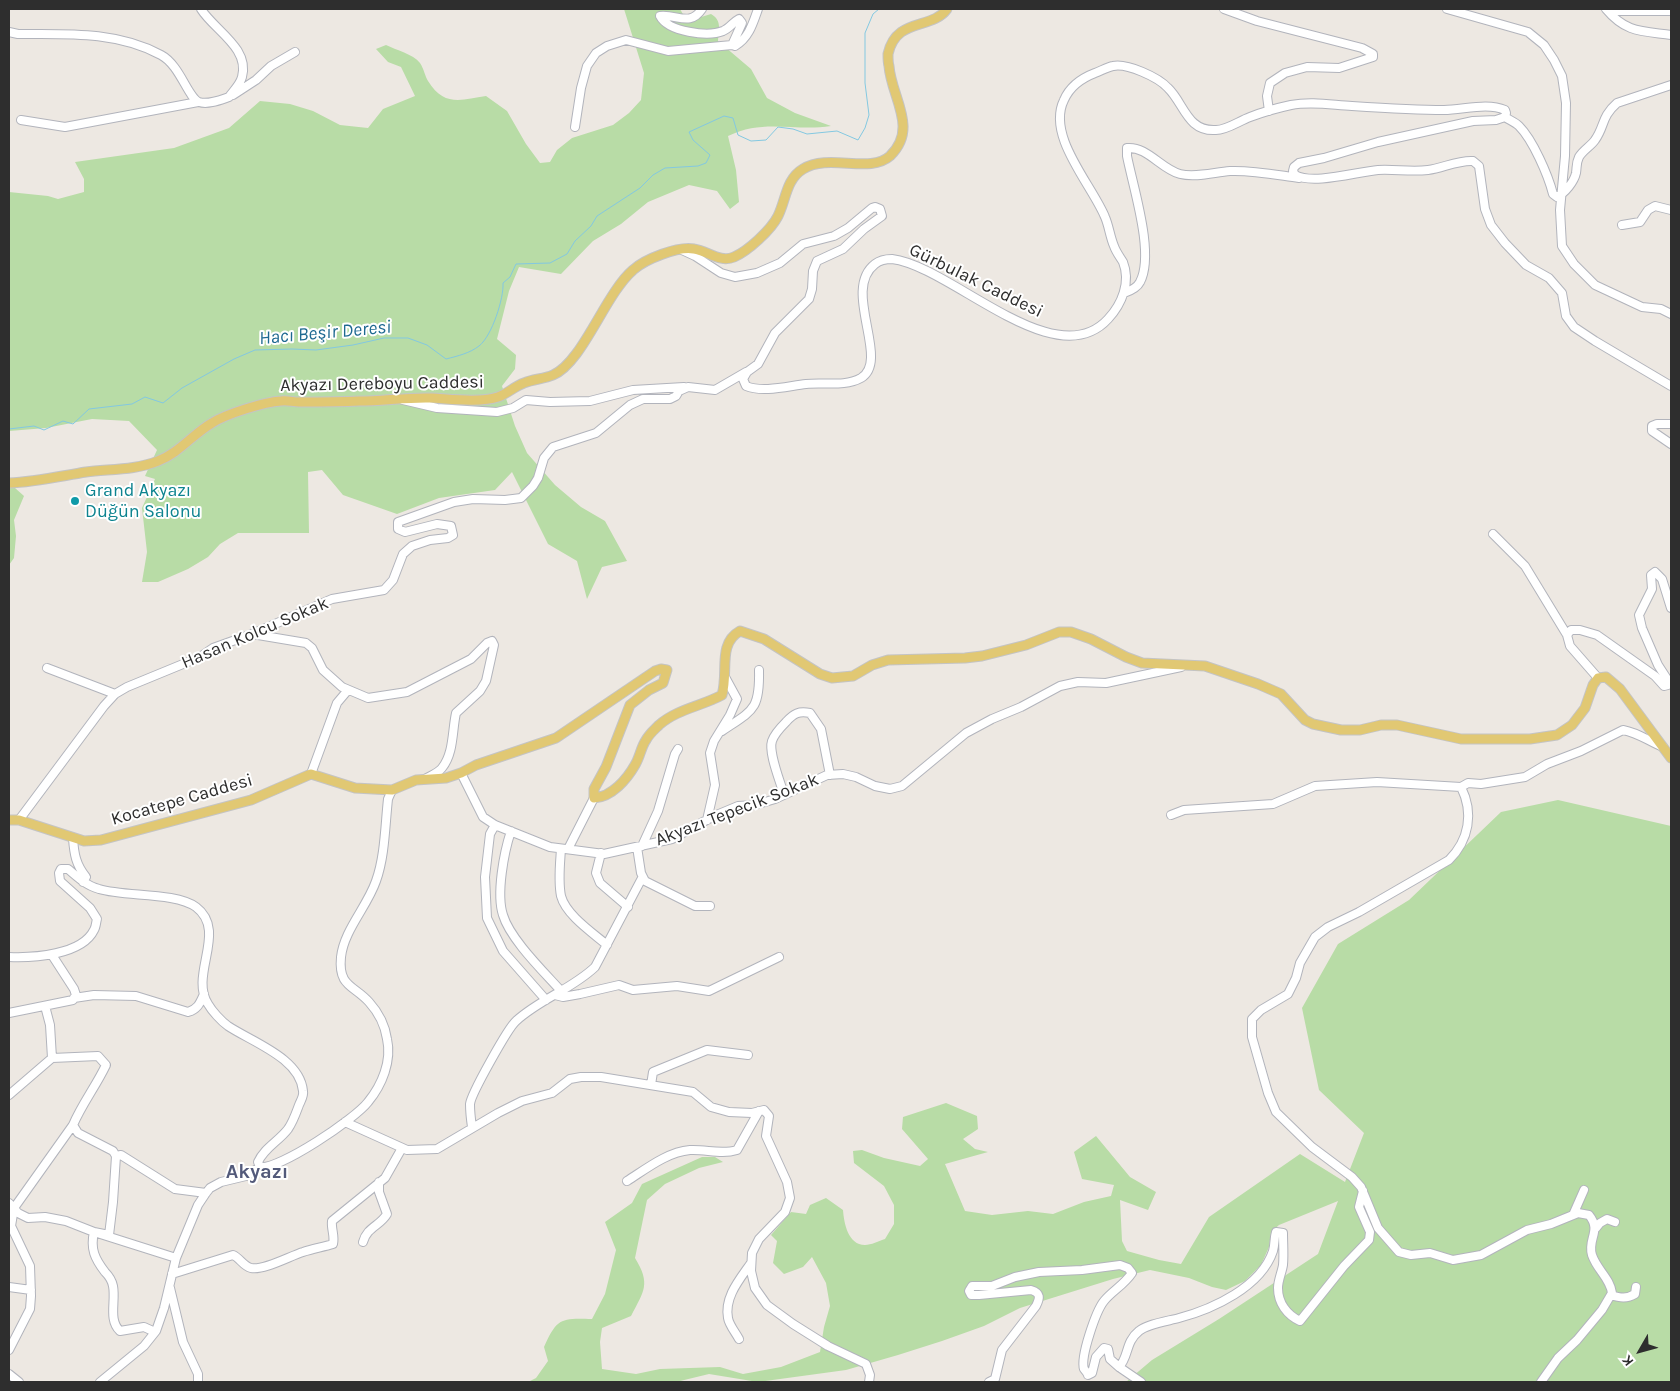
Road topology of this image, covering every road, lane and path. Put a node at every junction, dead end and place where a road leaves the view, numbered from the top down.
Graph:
1 (201, 9) edge
2 (702, 9) edge
3 (758, 9) edge
4 (947, 9) edge
5 (1224, 9) edge
6 (1447, 9) edge
7 (1606, 9) edge
8 (1671, 11) edge
9 (9, 32) edge
10 (1671, 35) edge
11 (732, 45) junction
12 (295, 52) dead end
13 (1671, 85) edge
14 (229, 97) junction
15 (198, 102) junction
16 (1269, 111) junction
17 (1505, 117) junction
18 (20, 120) dead end
19 (575, 127) dead end
20 (1301, 178) junction
21 (1562, 194) junction
22 (1671, 210) edge
23 (1622, 225) dead end
24 (680, 249) junction
25 (1124, 293) junction
26 (1671, 314) edge
27 (747, 372) junction
28 (1671, 386) edge
29 (688, 387) junction
30 (397, 399) junction
31 (1671, 424) edge
32 (1671, 444) edge
33 (9, 483) edge
34 (1493, 534) dead end
35 (1671, 608) edge
36 (252, 634) junction
37 (1567, 635) junction
38 (1192, 665) junction
39 (47, 668) dead end
40 (759, 670) dead end
41 (725, 677) junction
42 (1598, 678) junction
43 (348, 690) junction
44 (115, 694) junction
45 (718, 734) junction
46 (1663, 747) junction
47 (678, 749) dead end
48 (1671, 758) edge
49 (311, 774) junction
50 (461, 774) junction
51 (830, 775) junction
52 (425, 779) junction
53 (1461, 787) junction
54 (392, 790) junction
55 (784, 795) junction
56 (594, 798) junction
57 (1171, 815) dead end
58 (9, 820) edge
59 (19, 820) junction
60 (707, 820) junction
61 (495, 825) junction
62 (511, 831) junction
63 (72, 838) junction
64 (639, 847) junction
65 (564, 849) junction
66 (600, 853) junction
67 (642, 878) junction
68 (83, 882) junction
69 (628, 906) junction
70 (710, 906) dead end
71 (607, 945) junction
72 (52, 955) junction
73 (9, 957) edge
74 (779, 957) dead end
75 (558, 993) junction
76 (204, 994) junction
77 (74, 998) junction
78 (546, 1000) junction
79 (44, 1006) junction
80 (9, 1013) edge
81 (748, 1055) dead end
82 (52, 1058) junction
83 (651, 1085) junction
84 (9, 1096) edge
85 (759, 1111) junction
86 (345, 1122) junction
87 (73, 1125) junction
88 (472, 1127) junction
89 (402, 1148) junction
90 (116, 1156) junction
91 (260, 1167) junction
92 (627, 1181) dead end
93 (379, 1182) junction
94 (1584, 1190) dead end
95 (1363, 1191) junction
96 (206, 1193) junction
97 (11, 1206) edge
98 (1573, 1215) junction
99 (1615, 1222) dead end
100 (1540, 1227) junction
101 (1596, 1228) junction
102 (94, 1232) junction
103 (1519, 1239) dead end
104 (363, 1242) dead end
105 (176, 1258) junction
106 (752, 1262) junction
107 (172, 1274) junction
108 (169, 1286) junction
109 (9, 1287) edge
110 (1636, 1287) dead end
111 (31, 1290) junction
112 (1611, 1295) junction
113 (155, 1332) junction
114 (739, 1340) dead end
115 (9, 1350) edge
116 (1119, 1367) junction
117 (9, 1374) edge
118 (1088, 1379) edge
119 (19, 1382) edge
120 (100, 1382) edge
121 (198, 1382) edge
122 (869, 1382) edge
123 (989, 1382) edge
124 (1141, 1382) edge
125 (1541, 1382) edge

1 - 14 street
2 - 11 street
3 - 11 street
4 - 24 main road
5 - 16 street
6 - 21 street
7 - 8 street
7 - 10 street
9 - 15 street
11 - 19 street
12 - 14 street
13 - 21 street
14 - 15 street
15 - 18 street
16 - 17 street
16 - 25 street
17 - 20 street
17 - 21 street
20 - 25 street
20 - 28 street
21 - 26 street
22 - 23 street
24 - 27 street
24 - 30 main road, Akyazı Dereboyu Caddesi
25 - 27 street, Gürbulak Caddesi
27 - 29 street
29 - 30 street
29 - 36 street, Hasan Kolcu Sokak
30 - 33 main road, Akyazı Dereboyu Caddesi
31 - 32 street
34 - 37 street
35 - 37 street
36 - 43 street
36 - 44 street, Hasan Kolcu Sokak
37 - 42 street
38 - 41 main road
38 - 42 main road
38 - 51 street, Akyazı Tepecik Sokak
39 - 44 street
40 - 45 street
41 - 45 street
41 - 56 main road
42 - 46 main road
43 - 49 street
43 - 52 street
44 - 59 street, Hasan Kolcu Sokak
45 - 60 street
46 - 48 main road
46 - 53 street
47 - 64 street
49 - 54 main road
49 - 63 main road, Kocatepe Caddesi
50 - 52 main road
50 - 56 main road
50 - 61 street, Akyazı Tepecik Sokak
51 - 55 street, Akyazı Tepecik Sokak
51 - 55 street
52 - 54 main road
53 - 57 street
53 - 95 street
54 - 86 street
55 - 60 street, Akyazı Tepecik Sokak
56 - 65 street
58 - 59 main road, Kocatepe Caddesi
59 - 63 main road, Kocatepe Caddesi
60 - 64 street, Akyazı Tepecik Sokak
61 - 62 street, Akyazı Tepecik Sokak
61 - 78 street
62 - 65 street, Akyazı Tepecik Sokak
62 - 75 street
63 - 68 street
64 - 66 street, Akyazı Tepecik Sokak
64 - 67 street
65 - 66 street, Akyazı Tepecik Sokak
65 - 71 street
66 - 69 street
67 - 69 street
67 - 70 street
68 - 72 street
68 - 76 street
69 - 71 street
71 - 75 street
72 - 73 street
72 - 77 street
74 - 75 street
75 - 78 street
76 - 77 street
76 - 91 street
77 - 79 street
78 - 88 street
79 - 80 street
79 - 82 street
81 - 83 street
82 - 84 street
82 - 87 street
83 - 85 street
83 - 88 street
85 - 92 street
85 - 106 street
86 - 89 street
86 - 91 street
87 - 90 street
87 - 97 street
88 - 89 street
89 - 93 street
90 - 96 street
90 - 102 street
91 - 96 street
93 - 104 street
93 - 107 street
94 - 98 street
95 - 100 street
95 - 116 street
96 - 105 street
97 - 102 street
97 - 111 street
98 - 100 street
98 - 101 street
99 - 101 street
100 - 103 street
101 - 112 street
102 - 105 street
102 - 113 street
105 - 107 street
106 - 114 street
106 - 122 street
107 - 108 street
108 - 113 street
108 - 121 street
109 - 111 street
110 - 112 street
111 - 115 street
112 - 125 street
113 - 120 street
116 - 118 street
116 - 124 street
117 - 119 street
118 - 123 street

